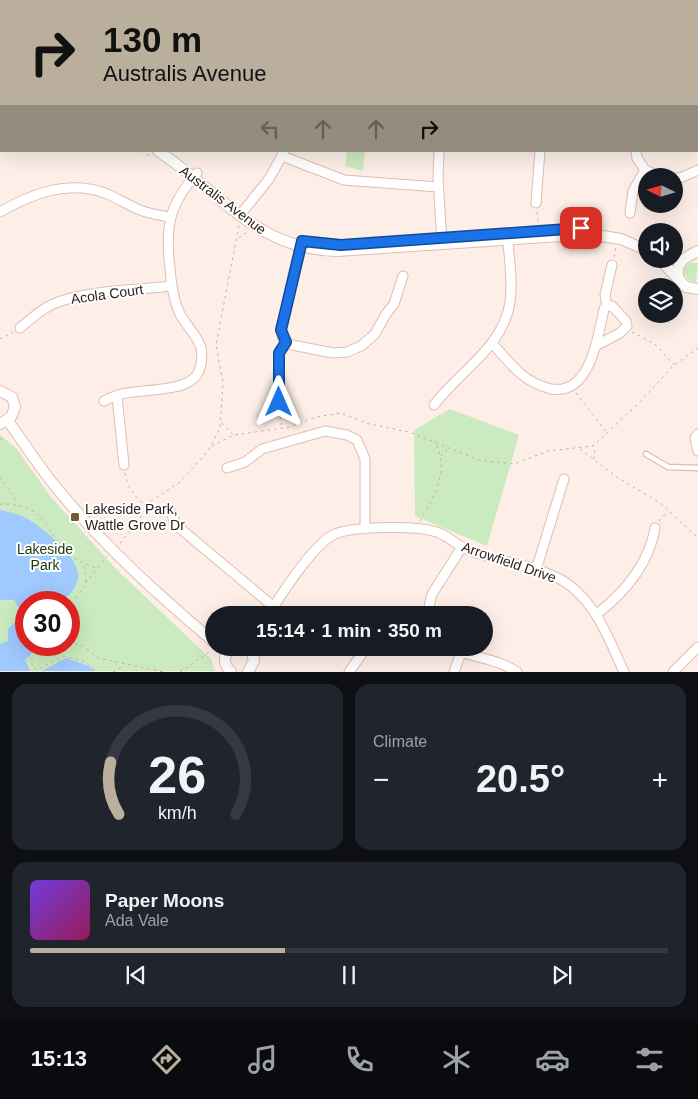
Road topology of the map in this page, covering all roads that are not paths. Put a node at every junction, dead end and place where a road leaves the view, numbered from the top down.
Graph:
1 (165, 152) edge
2 (439, 152) edge
3 (540, 152) edge
4 (636, 152) edge
5 (283, 153) edge
6 (644, 168) edge
7 (698, 170) edge
8 (195, 176) junction
9 (683, 177) edge
10 (638, 182) edge
11 (438, 187) junction
12 (536, 203) road end
13 (0, 212) edge
14 (630, 213) dead end
15 (170, 217) junction
16 (241, 217) junction
17 (508, 236) junction
18 (638, 240) edge
19 (442, 241) junction
20 (301, 244) junction
21 (638, 246) edge
22 (689, 255) edge
23 (612, 265) dead end
24 (668, 268) edge
25 (403, 276) dead end
26 (677, 278) edge
27 (680, 278) edge
28 (683, 283) edge
29 (683, 284) edge
30 (172, 286) junction
31 (698, 289) edge
32 (698, 298) edge
33 (606, 306) junction
34 (20, 328) road end
35 (286, 342) junction
36 (492, 343) junction
37 (597, 345) junction
38 (0, 391) edge
39 (117, 396) junction
40 (104, 400) dead end
41 (279, 402) road end
42 (434, 405) dead end
43 (4, 423) edge
44 (698, 434) edge
45 (698, 451) edge
46 (646, 454) dead end
47 (124, 465) road end
48 (227, 468) dead end
49 (698, 468) edge
50 (564, 479) dead end
51 (170, 510) road end
52 (655, 528) road end
53 (365, 529) junction
54 (462, 547) junction
55 (536, 570) junction
56 (273, 606) edge
57 (275, 606) edge
58 (429, 606) edge
59 (597, 614) junction
60 (205, 634) edge
61 (698, 647) edge
62 (226, 656) edge
63 (253, 656) edge
64 (360, 656) edge
65 (461, 656) edge
66 (473, 656) edge
67 (252, 670) edge
68 (230, 671) edge
69 (349, 672) edge
70 (454, 672) edge
71 (517, 672) edge
72 (624, 672) edge
73 (673, 672) edge

1 - 8 street, Australis Avenue
2 - 11 street
3 - 12 street
4 - 6 street
5 - 11 street
5 - 16 street
7 - 9 street
8 - 15 street
8 - 16 street, Australis Avenue
10 - 14 street
11 - 19 street
13 - 15 street
15 - 30 street
16 - 20 street, Australis Avenue
17 - 18 street, Australis Avenue
17 - 19 street, Australis Avenue
17 - 21 street, Australis Avenue
17 - 36 street
19 - 20 street, Australis Avenue
20 - 35 street
22 - 27 street
23 - 33 street
24 - 26 street
25 - 35 street
28 - 31 street
29 - 32 street
30 - 34 street, Acola Court
30 - 39 street
33 - 37 street
33 - 37 street
35 - 41 street
36 - 37 street
36 - 42 street
38 - 43 street
39 - 40 street
39 - 47 street
43 - 60 street
44 - 45 street
46 - 49 lane
48 - 53 street
50 - 55 street
51 - 56 street
52 - 59 street
53 - 54 street, Arrowfield Drive
53 - 57 street, Arrowfield Drive
54 - 55 street, Arrowfield Drive
54 - 58 street
55 - 59 street, Arrowfield Drive
59 - 72 street, Arrowfield Drive
61 - 73 street
62 - 68 street
63 - 67 street
64 - 69 street
65 - 70 street
66 - 71 street

